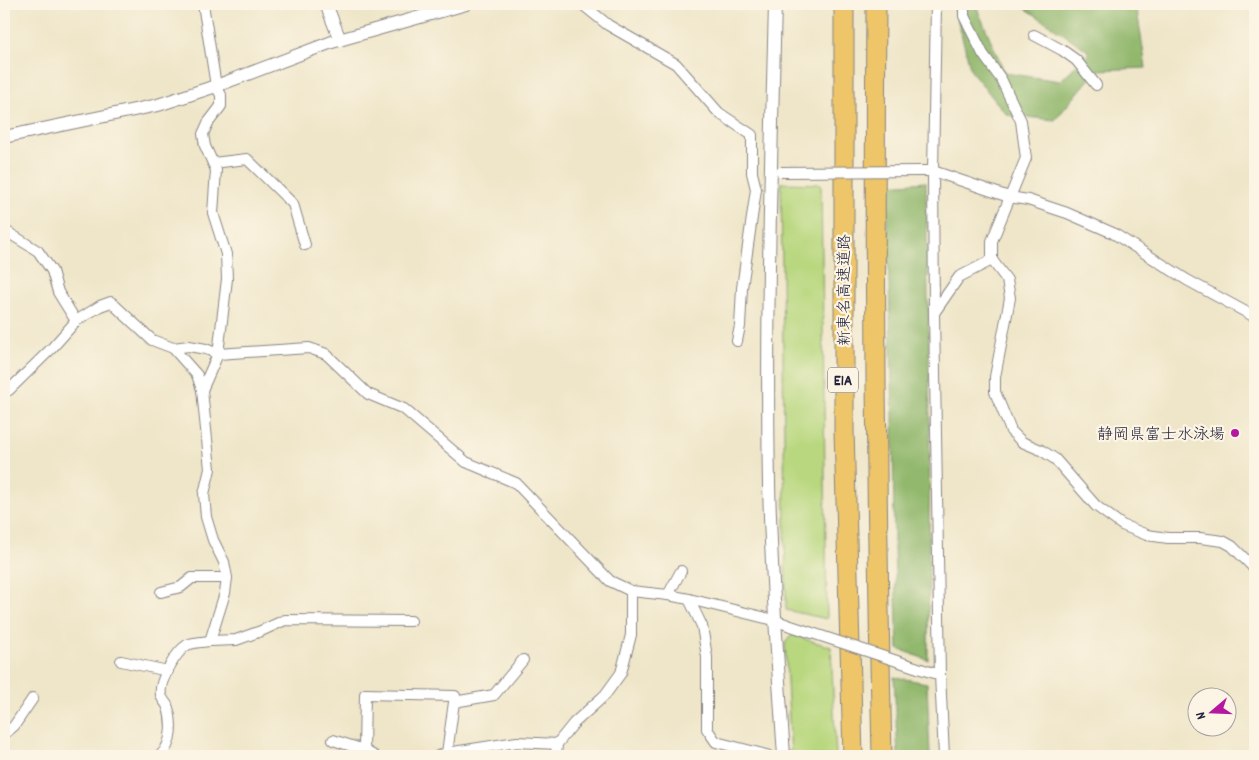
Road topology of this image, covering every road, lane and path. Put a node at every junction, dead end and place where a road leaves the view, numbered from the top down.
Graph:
1 (203, 4) edge
2 (326, 4) edge
3 (582, 4) edge
4 (775, 4) edge
5 (844, 4) edge
6 (876, 4) edge
7 (936, 4) edge
8 (964, 4) edge
9 (457, 5) edge
10 (1034, 35) dead end
11 (340, 40) junction
12 (1096, 85) dead end
13 (216, 86) junction
14 (4, 137) edge
15 (213, 163) junction
16 (933, 171) junction
17 (776, 172) junction
18 (752, 173) junction
19 (1009, 197) junction
20 (4, 230) edge
21 (305, 245) dead end
22 (992, 260) junction
23 (934, 313) junction
24 (1255, 317) edge
25 (76, 321) junction
26 (737, 341) dead end
27 (173, 348) junction
28 (218, 354) junction
29 (202, 390) junction
30 (4, 392) edge
31 (1255, 569) edge
32 (681, 571) dead end
33 (227, 578) junction
34 (161, 592) dead end
35 (631, 592) junction
36 (668, 595) junction
37 (688, 599) junction
38 (774, 620) junction
39 (411, 621) dead end
40 (210, 641) junction
41 (522, 660) dead end
42 (121, 661) dead end
43 (168, 671) junction
44 (940, 675) junction
45 (33, 698) dead end
46 (454, 702) junction
47 (4, 730) edge
48 (333, 740) dead end
49 (556, 744) junction
50 (364, 750) junction
51 (443, 755) edge
52 (160, 756) edge
53 (374, 756) edge
54 (556, 756) edge
55 (770, 756) edge
56 (784, 756) edge
57 (853, 756) edge
58 (882, 756) edge
59 (944, 756) edge

1 - 13 street
2 - 11 street
3 - 18 street
4 - 17 street
5 - 57 highway, 新東名高速道路 / E1A
6 - 58 highway, 新東名高速道路 / E1A
7 - 16 street
8 - 19 street
9 - 11 street
10 - 12 street
11 - 13 street
13 - 14 street
13 - 15 street
15 - 21 street
15 - 28 street
16 - 17 street, bridge
16 - 19 street
16 - 23 street
17 - 18 street
17 - 38 street
18 - 26 street
19 - 22 street
19 - 24 street
20 - 25 street
22 - 23 street
22 - 31 street
23 - 44 street
25 - 27 street
25 - 30 street
27 - 28 street
27 - 29 street
28 - 29 street
28 - 35 street
29 - 33 street
32 - 36 street
33 - 34 street
33 - 40 street
35 - 36 street
35 - 49 street
36 - 37 street
37 - 38 street
37 - 55 street
38 - 44 street, bridge
38 - 56 street
39 - 40 street
40 - 43 street
41 - 46 street
42 - 43 street
43 - 52 street
44 - 59 street
45 - 47 street
46 - 50 street
46 - 51 street
48 - 50 street
49 - 51 street
49 - 54 street
50 - 53 street

